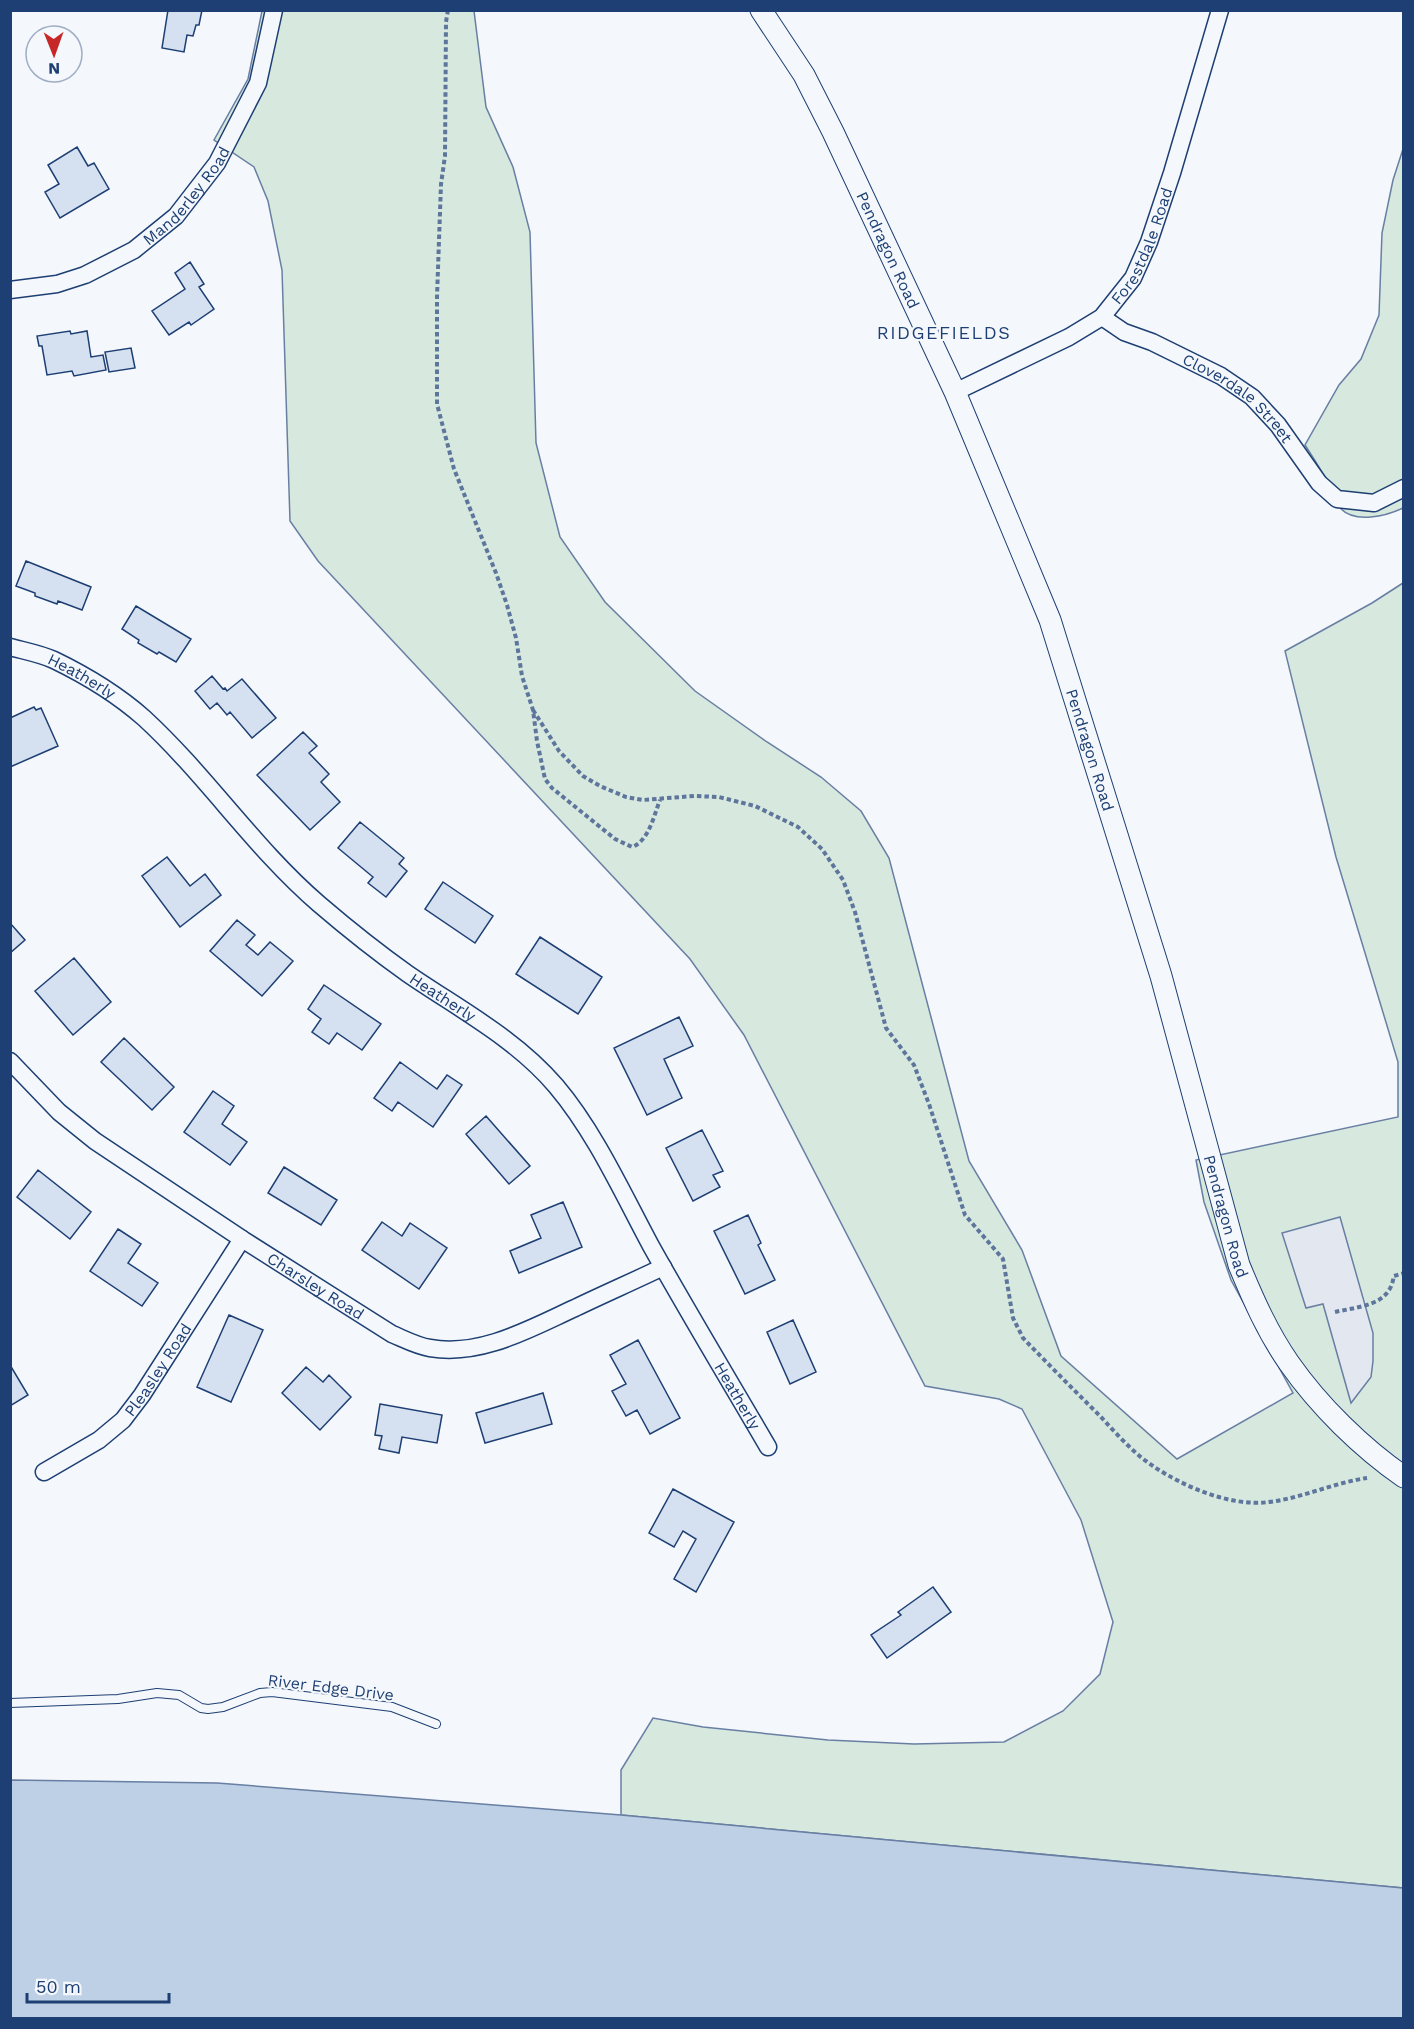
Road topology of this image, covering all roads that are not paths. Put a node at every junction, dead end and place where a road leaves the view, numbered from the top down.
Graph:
1 (274, 10) edge
2 (761, 10) edge
3 (1220, 10) edge
4 (10, 290) edge
5 (1102, 317) junction
6 (955, 392) junction
7 (1404, 488) edge
8 (10, 647) edge
9 (10, 1061) edge
10 (242, 1239) junction
11 (663, 1267) junction
12 (768, 1447) dead end
13 (44, 1472) dead end
14 (1404, 1477) edge
15 (10, 1703) edge
16 (436, 1724) dead end

1 - 4 street, Manderley Road
2 - 6 street, Pendragon Road
3 - 5 street, Forestdale Road
5 - 6 street, Forestdale Road
5 - 7 street, Cloverdale Street
6 - 14 street, Pendragon Road
8 - 11 street, Heatherly
9 - 10 street, Charsley Road
10 - 11 street, Charsley Road
10 - 13 street, Pleasley Road
11 - 12 street, Heatherly
15 - 16 lane, River Edge Drive

